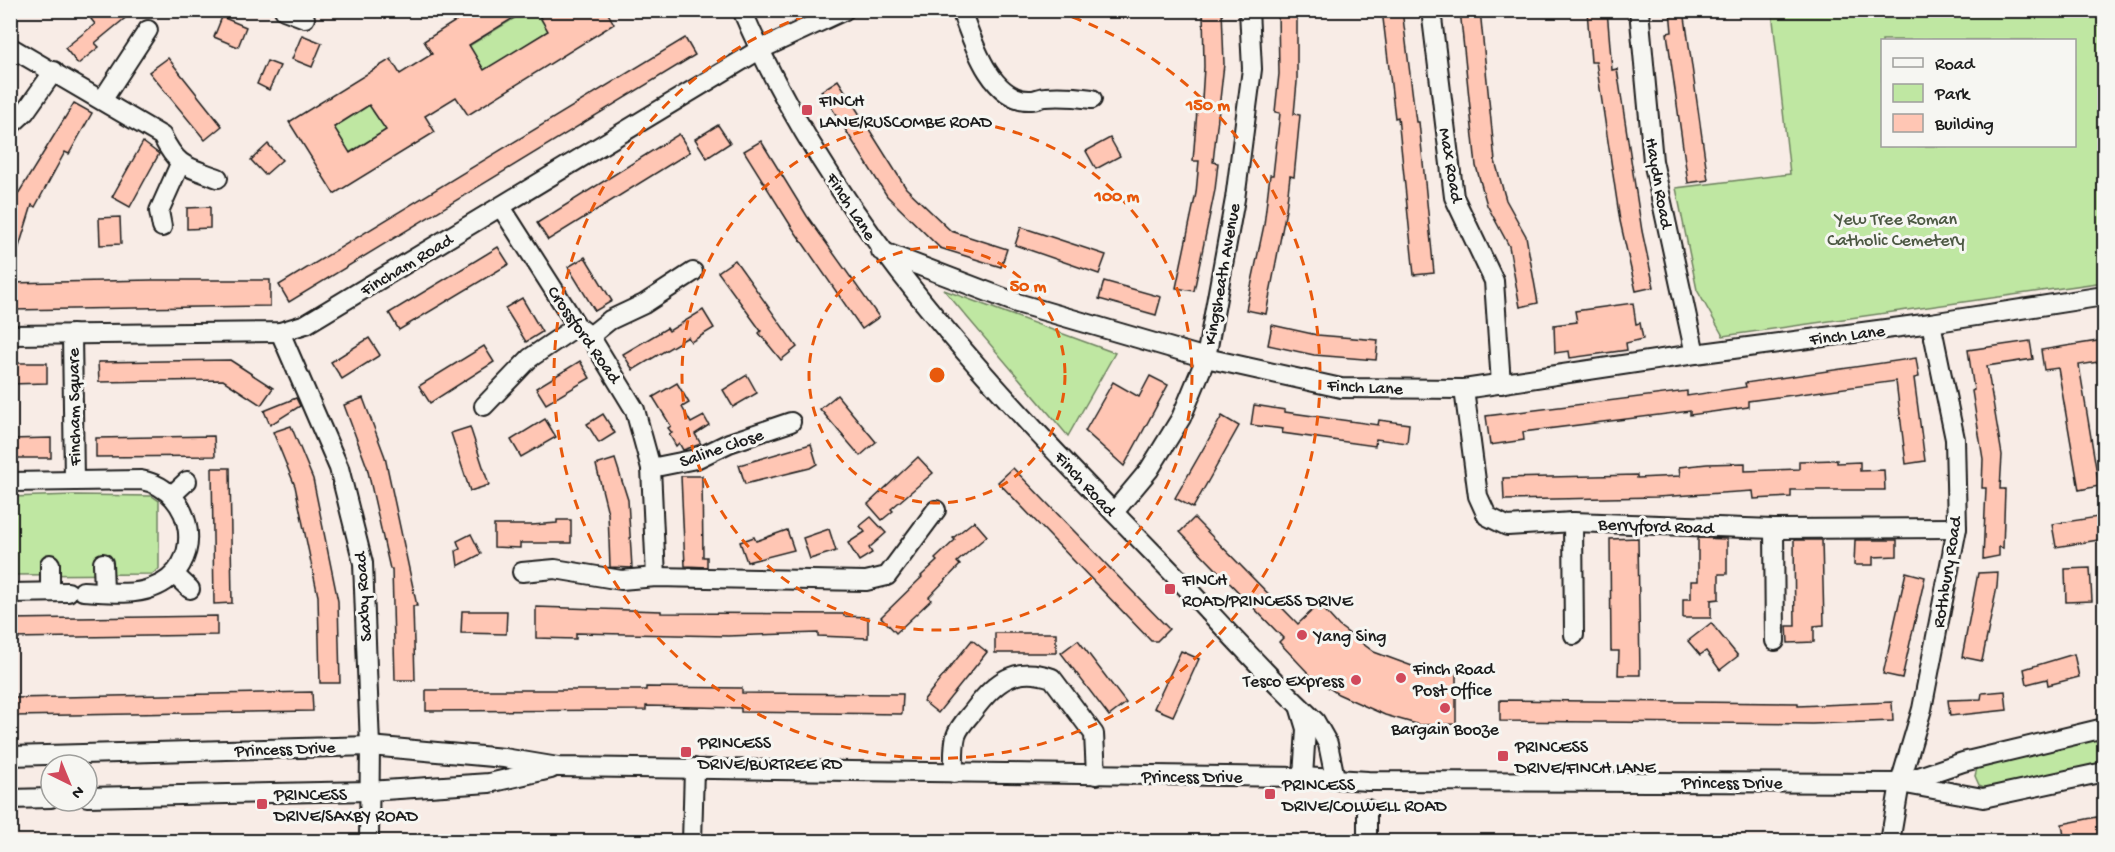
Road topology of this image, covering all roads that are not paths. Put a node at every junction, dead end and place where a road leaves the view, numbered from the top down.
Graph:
1 (284, 10) edge
2 (742, 10) edge
3 (845, 10) edge
4 (961, 10) edge
5 (1249, 10) edge
6 (1431, 10) edge
7 (1639, 10) edge
8 (305, 18) dead end
9 (148, 30) dead end
10 (10, 47) edge
11 (759, 50) junction
12 (54, 71) junction
13 (103, 99) junction
14 (1092, 99) dead end
15 (10, 126) edge
16 (180, 164) junction
17 (218, 178) dead end
18 (501, 207) junction
19 (162, 227) dead end
20 (881, 251) junction
21 (693, 272) dead end
22 (2104, 296) edge
23 (1931, 323) junction
24 (583, 331) junction
25 (280, 332) junction
26 (72, 334) junction
27 (10, 335) edge
28 (1695, 354) junction
29 (1206, 358) junction
30 (1500, 384) junction
31 (1464, 389) junction
32 (484, 406) dead end
33 (791, 422) dead end
34 (651, 468) junction
35 (74, 481) junction
36 (187, 481) dead end
37 (10, 482) edge
38 (172, 495) junction
39 (936, 510) dead end
40 (1114, 512) junction
41 (1573, 522) junction
42 (1774, 528) junction
43 (1957, 528) junction
44 (103, 563) dead end
45 (50, 564) dead end
46 (522, 572) dead end
47 (174, 574) junction
48 (656, 577) junction
49 (189, 589) dead end
50 (67, 592) junction
51 (104, 592) junction
52 (10, 593) edge
53 (1574, 635) dead end
54 (1774, 641) dead end
55 (1300, 707) junction
56 (2103, 734) edge
57 (370, 746) junction
58 (10, 756) edge
59 (558, 767) junction
60 (694, 768) junction
61 (2104, 772) edge
62 (954, 773) junction
63 (1096, 775) junction
64 (1303, 777) junction
65 (1335, 778) junction
66 (1900, 783) junction
67 (369, 791) junction
68 (99, 797) edge
69 (39, 798) edge
70 (10, 799) edge
71 (1367, 809) dead end
72 (369, 842) edge
73 (692, 842) edge
74 (1367, 842) edge
75 (1890, 842) edge

1 - 8 street
2 - 11 street, Finch Lane
3 - 11 street, Fincham Road
4 - 14 street
5 - 29 street, Kingsheath Avenue
6 - 30 street, Max Road
7 - 28 street, Haydn Road
9 - 13 street
10 - 12 street
11 - 18 street, Fincham Road
11 - 20 street, Finch Lane
12 - 13 street
12 - 15 street
13 - 16 street
16 - 17 street
16 - 19 street
18 - 24 street, Crossford Road
18 - 25 street, Fincham Road
20 - 29 street, Finch Lane
20 - 40 street, Finch Road
21 - 24 street
22 - 23 street, Finch Lane
23 - 28 street, Finch Lane
23 - 43 street, Rothbury Road
24 - 32 street
24 - 34 street, Crossford Road
25 - 26 street, Fincham Road
25 - 57 street, Saxby Road
26 - 27 street, Fincham Road
26 - 35 street, Fincham Square
28 - 30 street, Finch Lane
29 - 31 street, Finch Lane
29 - 40 street, Kingsheath Avenue
30 - 31 street, Finch Lane
31 - 41 street, Berryford Road
33 - 34 street, Saline Close
34 - 48 street, Crossford Road
35 - 37 street, Fincham Square
35 - 38 street, Fincham Square
36 - 38 street
38 - 47 street
39 - 48 street
40 - 55 street, Finch Road
41 - 42 street, Berryford Road
41 - 53 street
42 - 43 street, Berryford Road
42 - 54 street
43 - 66 street, Rothbury Road
44 - 51 street
45 - 50 street
46 - 48 street
47 - 49 street
47 - 51 street
50 - 51 street
50 - 52 street
55 - 64 street
55 - 65 street, Finch Road
56 - 66 street, Princess Drive
57 - 58 street, Princess Drive
57 - 59 street, Princess Drive
57 - 67 street, Saxby Road
59 - 60 street, Princess Drive
59 - 67 street, Princess Drive
60 - 62 street, Princess Drive
60 - 73 street
61 - 66 street, Princess Drive
62 - 63 street, Princess Drive
62 - 63 street
63 - 64 street, Princess Drive
64 - 65 street, Princess Drive
65 - 66 street, Princess Drive
66 - 75 street, Rothbury Road
67 - 68 street, Princess Drive
67 - 72 street, Saxby Road
69 - 70 street
71 - 74 street

